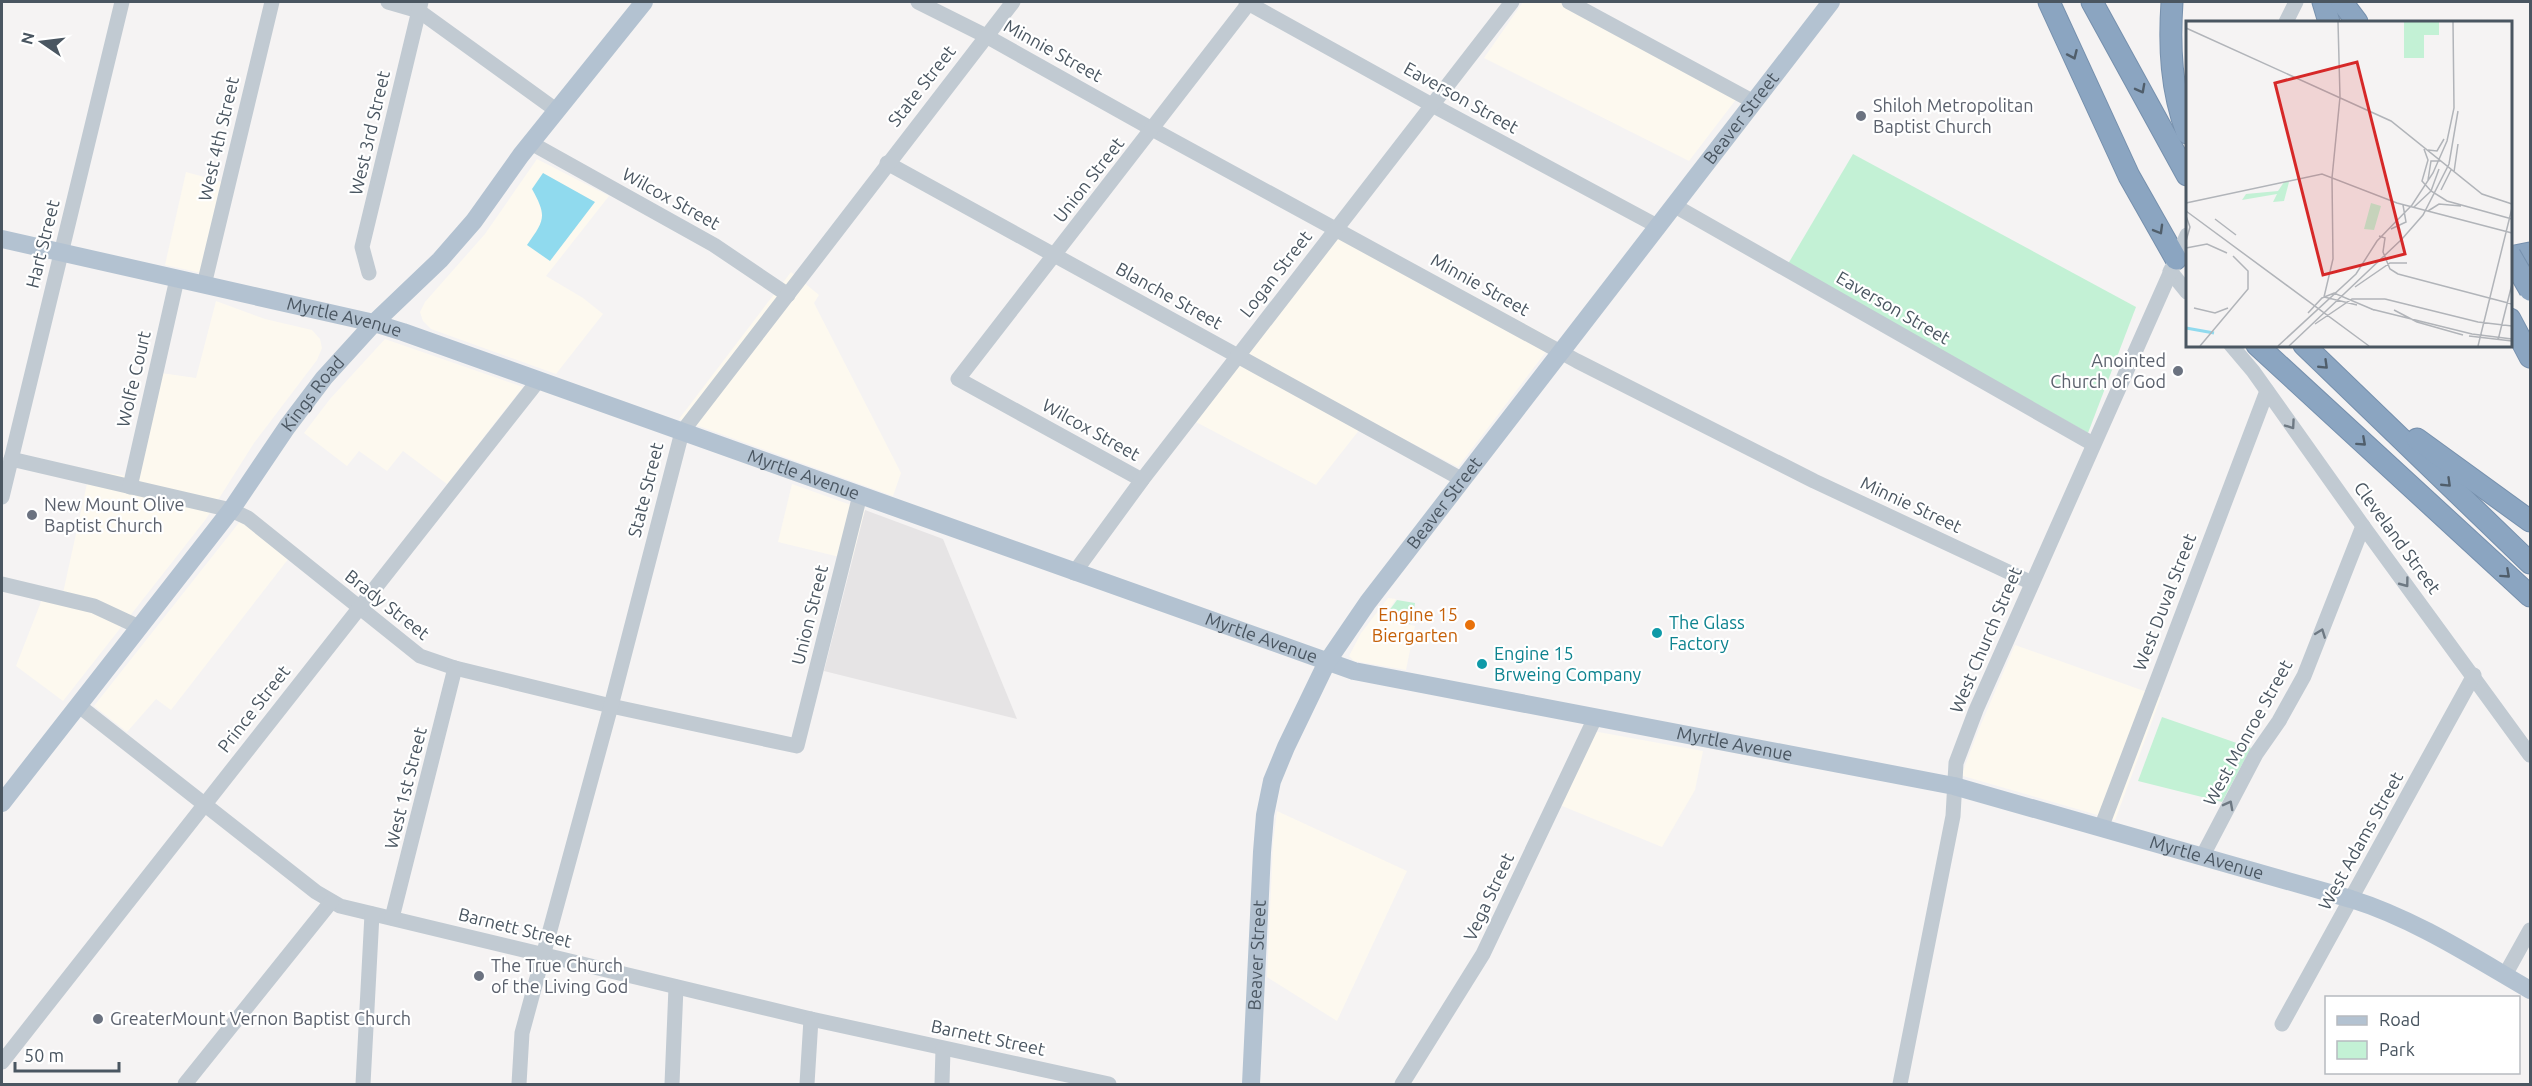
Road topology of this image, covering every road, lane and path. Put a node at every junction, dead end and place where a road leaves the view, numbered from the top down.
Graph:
1 (122, 2) edge
2 (272, 2) edge
3 (388, 2) edge
4 (644, 2) edge
5 (918, 2) edge
6 (1013, 2) edge
7 (1247, 2) edge
8 (1512, 2) edge
9 (1569, 2) edge
10 (1831, 2) edge
11 (2049, 2) edge
12 (2092, 2) edge
13 (2172, 2) edge
14 (2296, 2) edge
15 (420, 6) edge
16 (2332, 6) edge
17 (2286, 21) edge
18 (2354, 21) edge
19 (986, 36) junction
20 (1754, 102) junction
21 (1432, 105) junction
22 (556, 110) junction
23 (1152, 129) junction
24 (2186, 130) edge
25 (531, 143) junction
26 (887, 163) junction
27 (2186, 173) edge
28 (1675, 206) junction
29 (1659, 227) junction
30 (1336, 228) junction
31 (2186, 237) edge
32 (2, 239) edge
33 (61, 252) junction
34 (2530, 253) edge
35 (1055, 255) junction
36 (2511, 256) edge
37 (2511, 258) edge
38 (2173, 265) junction
39 (369, 273) dead end
40 (177, 279) junction
41 (204, 285) junction
42 (2186, 290) edge
43 (2530, 290) edge
44 (788, 295) junction
45 (2511, 321) edge
46 (374, 323) junction
47 (2232, 346) edge
48 (2259, 346) edge
49 (2305, 346) edge
50 (1561, 352) junction
51 (1238, 356) junction
52 (2530, 357) edge
53 (958, 379) joint
54 (538, 381) junction
55 (2345, 384) junction
56 (2267, 391) junction
57 (682, 432) junction
58 (2093, 444) junction
59 (10, 459) junction
60 (1142, 480) junction
61 (1463, 480) junction
62 (130, 487) junction
63 (860, 495) junction
64 (2, 497) edge
65 (231, 510) junction
66 (2530, 521) edge
67 (2363, 526) junction
68 (2530, 564) edge
69 (1074, 573) junction
70 (2032, 583) junction
71 (2, 584) edge
72 (2530, 596) edge
73 (358, 608) junction
74 (139, 627) junction
75 (1327, 662) junction
76 (455, 668) junction
77 (2474, 675) junction
78 (78, 705) junction
79 (611, 706) junction
80 (1595, 718) junction
81 (797, 746) joint
82 (2530, 755) edge
83 (1954, 786) junction
84 (4, 794) edge
85 (205, 803) junction
86 (2101, 828) junction
87 (2202, 856) junction
88 (2351, 899) junction
89 (331, 902) junction
90 (372, 914) junction
91 (392, 918) junction
92 (2530, 930) edge
93 (544, 955) junction
94 (2505, 975) junction
95 (676, 987) junction
96 (2530, 990) edge
97 (811, 1019) junction
98 (2282, 1024) dead end
99 (943, 1049) junction
100 (2, 1062) edge
101 (185, 1084) edge
102 (363, 1084) edge
103 (519, 1084) edge
104 (672, 1084) edge
105 (807, 1084) edge
106 (942, 1084) edge
107 (1101, 1084) edge
108 (1251, 1084) edge
109 (1402, 1084) edge
110 (1900, 1084) edge

1 - 33 street, Hart Street
2 - 41 street, West 4th Street
3 - 15 street
4 - 22 main road, Kings Road
5 - 19 street, Minnie Street
6 - 19 street, State Street
7 - 21 street, Eaverson Street
7 - 23 street, Union Street
8 - 21 street, Logan Street
9 - 20 street
10 - 20 main road, Beaver Street
11 -> 38 highway
12 -> 27 highway
13 - 24 highway
14 - 17 street
15 - 22 street
15 - 39 street, West 3rd Street
16 - 18 highway
19 - 23 street, Minnie Street
19 - 26 street, State Street
20 - 28 main road, Beaver Street
21 - 29 street, Eaverson Street
21 - 30 street, Logan Street
22 - 25 main road, Kings Road
23 - 30 street, Minnie Street
23 - 35 street, Union Street
25 - 44 street, Wilcox Street
25 - 46 main road, Kings Road
26 - 35 street, Blanche Street
26 - 44 street, State Street
28 - 29 main road, Beaver Street
28 - 58 street, Eaverson Street
29 - 50 main road, Beaver Street
30 - 50 street, Minnie Street
30 - 51 street, Logan Street
31 - 38 street, West Church Street
32 - 33 main road, Myrtle Avenue
33 - 40 main road, Myrtle Avenue
33 - 59 street, Hart Street
34 - 36 highway
35 - 51 street, Blanche Street
35 - 53 street, Union Street
37 - 43 highway, bridge
38 - 42 street
38 - 58 street, West Church Street
40 - 41 main road, Myrtle Avenue
40 - 62 street, Wolfe Court
41 - 46 main road, Myrtle Avenue
44 - 57 street, State Street
45 - 52 highway
46 - 54 main road, Myrtle Avenue
46 - 65 main road, Kings Road
47 - 56 street, Cleveland Street
48 -> 72 highway
49 -> 55 highway
50 - 61 main road, Beaver Street
50 - 70 street, Minnie Street
51 - 60 street, Logan Street
51 - 61 street, Blanche Street
53 - 60 street, Wilcox Street
54 - 57 main road, Myrtle Avenue
54 - 73 street, Prince Street
55 - 66 highway
55 -> 68 highway
56 -> 67 street, Cleveland Street
56 - 86 street, West Duval Street
57 - 63 main road, Myrtle Avenue
57 - 79 street, State Street
58 - 70 street, West Church Street
59 - 62 street, Brady Street
59 - 64 street, Hart Street
60 - 69 street, Logan Street
61 - 75 main road, Beaver Street
62 - 65 street, Brady Street
63 - 69 main road, Myrtle Avenue
63 - 81 street, Union Street
65 - 73 street, Brady Street
65 - 74 main road, Kings Road
67 -> 77 street, Cleveland Street
87 -> 67 street, West Monroe Street
69 - 75 main road, Myrtle Avenue
70 - 83 street, West Church Street
71 - 74 street
73 - 76 street, Brady Street
73 - 85 street, Prince Street
74 - 78 main road, Kings Road
75 - 80 main road, Myrtle Avenue
75 - 108 main road, Beaver Street
76 - 79 street, Brady Street
76 - 91 street, West 1st Street
77 - 82 street, Cleveland Street
77 - 88 street, West Adams Street
78 - 84 main road, Kings Road
78 - 85 street, Barnett Street
79 - 81 street, Brady Street
79 - 93 street, State Street
80 - 83 main road, Myrtle Avenue
80 - 109 street, Vega Street
83 - 86 main road, Myrtle Avenue
83 - 110 street, West Church Street
85 - 89 street, Barnett Street
85 - 100 street, Prince Street
86 - 87 main road, Myrtle Avenue
87 - 88 main road, Myrtle Avenue
88 - 94 main road, Myrtle Avenue
88 - 98 street, West Adams Street
89 - 90 street, Barnett Street
89 - 101 street
90 - 91 street, Barnett Street
90 - 102 street
91 - 93 street, Barnett Street
92 - 94 street
93 - 95 street, Barnett Street
93 - 103 street, State Street
94 - 96 main road, Myrtle Avenue
95 - 97 street, Barnett Street
95 - 104 street
97 - 99 street, Barnett Street
97 - 105 street
99 - 106 street
99 - 107 street, Barnett Street

